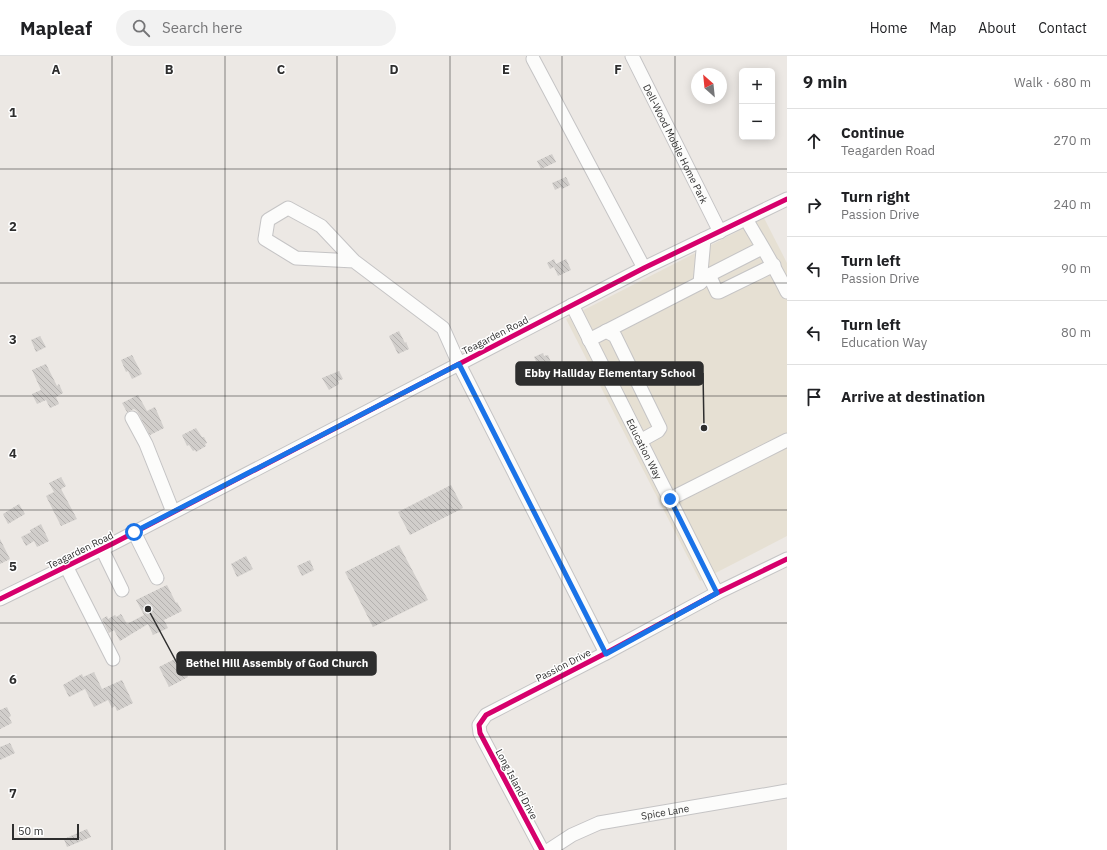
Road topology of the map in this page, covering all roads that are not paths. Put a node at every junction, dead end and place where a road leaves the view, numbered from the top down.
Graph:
1 (632, 56) edge
2 (533, 59) dead end
3 (787, 199) edge
4 (746, 219) junction
5 (720, 232) junction
6 (704, 239) junction
7 (762, 248) junction
8 (354, 261) junction
9 (774, 265) junction
10 (644, 268) junction
11 (704, 279) junction
12 (787, 292) edge
13 (572, 305) junction
14 (606, 331) junction
15 (589, 340) junction
16 (459, 364) junction
17 (132, 418) dead end
18 (787, 440) edge
19 (640, 441) junction
20 (670, 499) junction
21 (173, 512) junction
22 (134, 532) junction
23 (102, 549) junction
24 (787, 559) edge
25 (66, 566) junction
26 (157, 578) dead end
27 (122, 590) dead end
28 (717, 593) junction
29 (0, 599) edge
30 (606, 654) junction
31 (113, 659) dead end
32 (479, 725) joint
33 (787, 791) edge
34 (542, 850) edge
35 (549, 850) edge

1 - 5 street, Dell-Wood Mobile Home Park
2 - 10 street
3 - 4 street, Teagarden Road
4 - 5 street, Teagarden Road
4 - 7 street
5 - 6 street, Teagarden Road
6 - 10 street, Teagarden Road
6 - 11 street
7 - 9 street
7 - 11 street
8 - 8 street, Passion Drive
8 - 16 street, Passion Drive
9 - 11 street
9 - 12 street
10 - 13 street, Teagarden Road
11 - 14 street
13 - 15 street, Education Way
13 - 16 street, Teagarden Road
14 - 15 street
14 - 19 street
15 - 19 street, Education Way
16 - 21 street, Teagarden Road
16 - 30 street, Passion Drive
17 - 21 street
18 - 20 street
19 - 20 street, Education Way
20 - 28 street, Education Way
21 - 22 street, Teagarden Road
22 - 23 street, Teagarden Road
22 - 26 street
23 - 25 street, Teagarden Road
23 - 27 street
24 - 28 street, Passion Drive
25 - 29 street, Teagarden Road
25 - 31 street
28 - 30 street, Passion Drive
30 - 32 street, Passion Drive
32 - 34 street, Long Island Drive
33 - 35 street, Spice Lane

